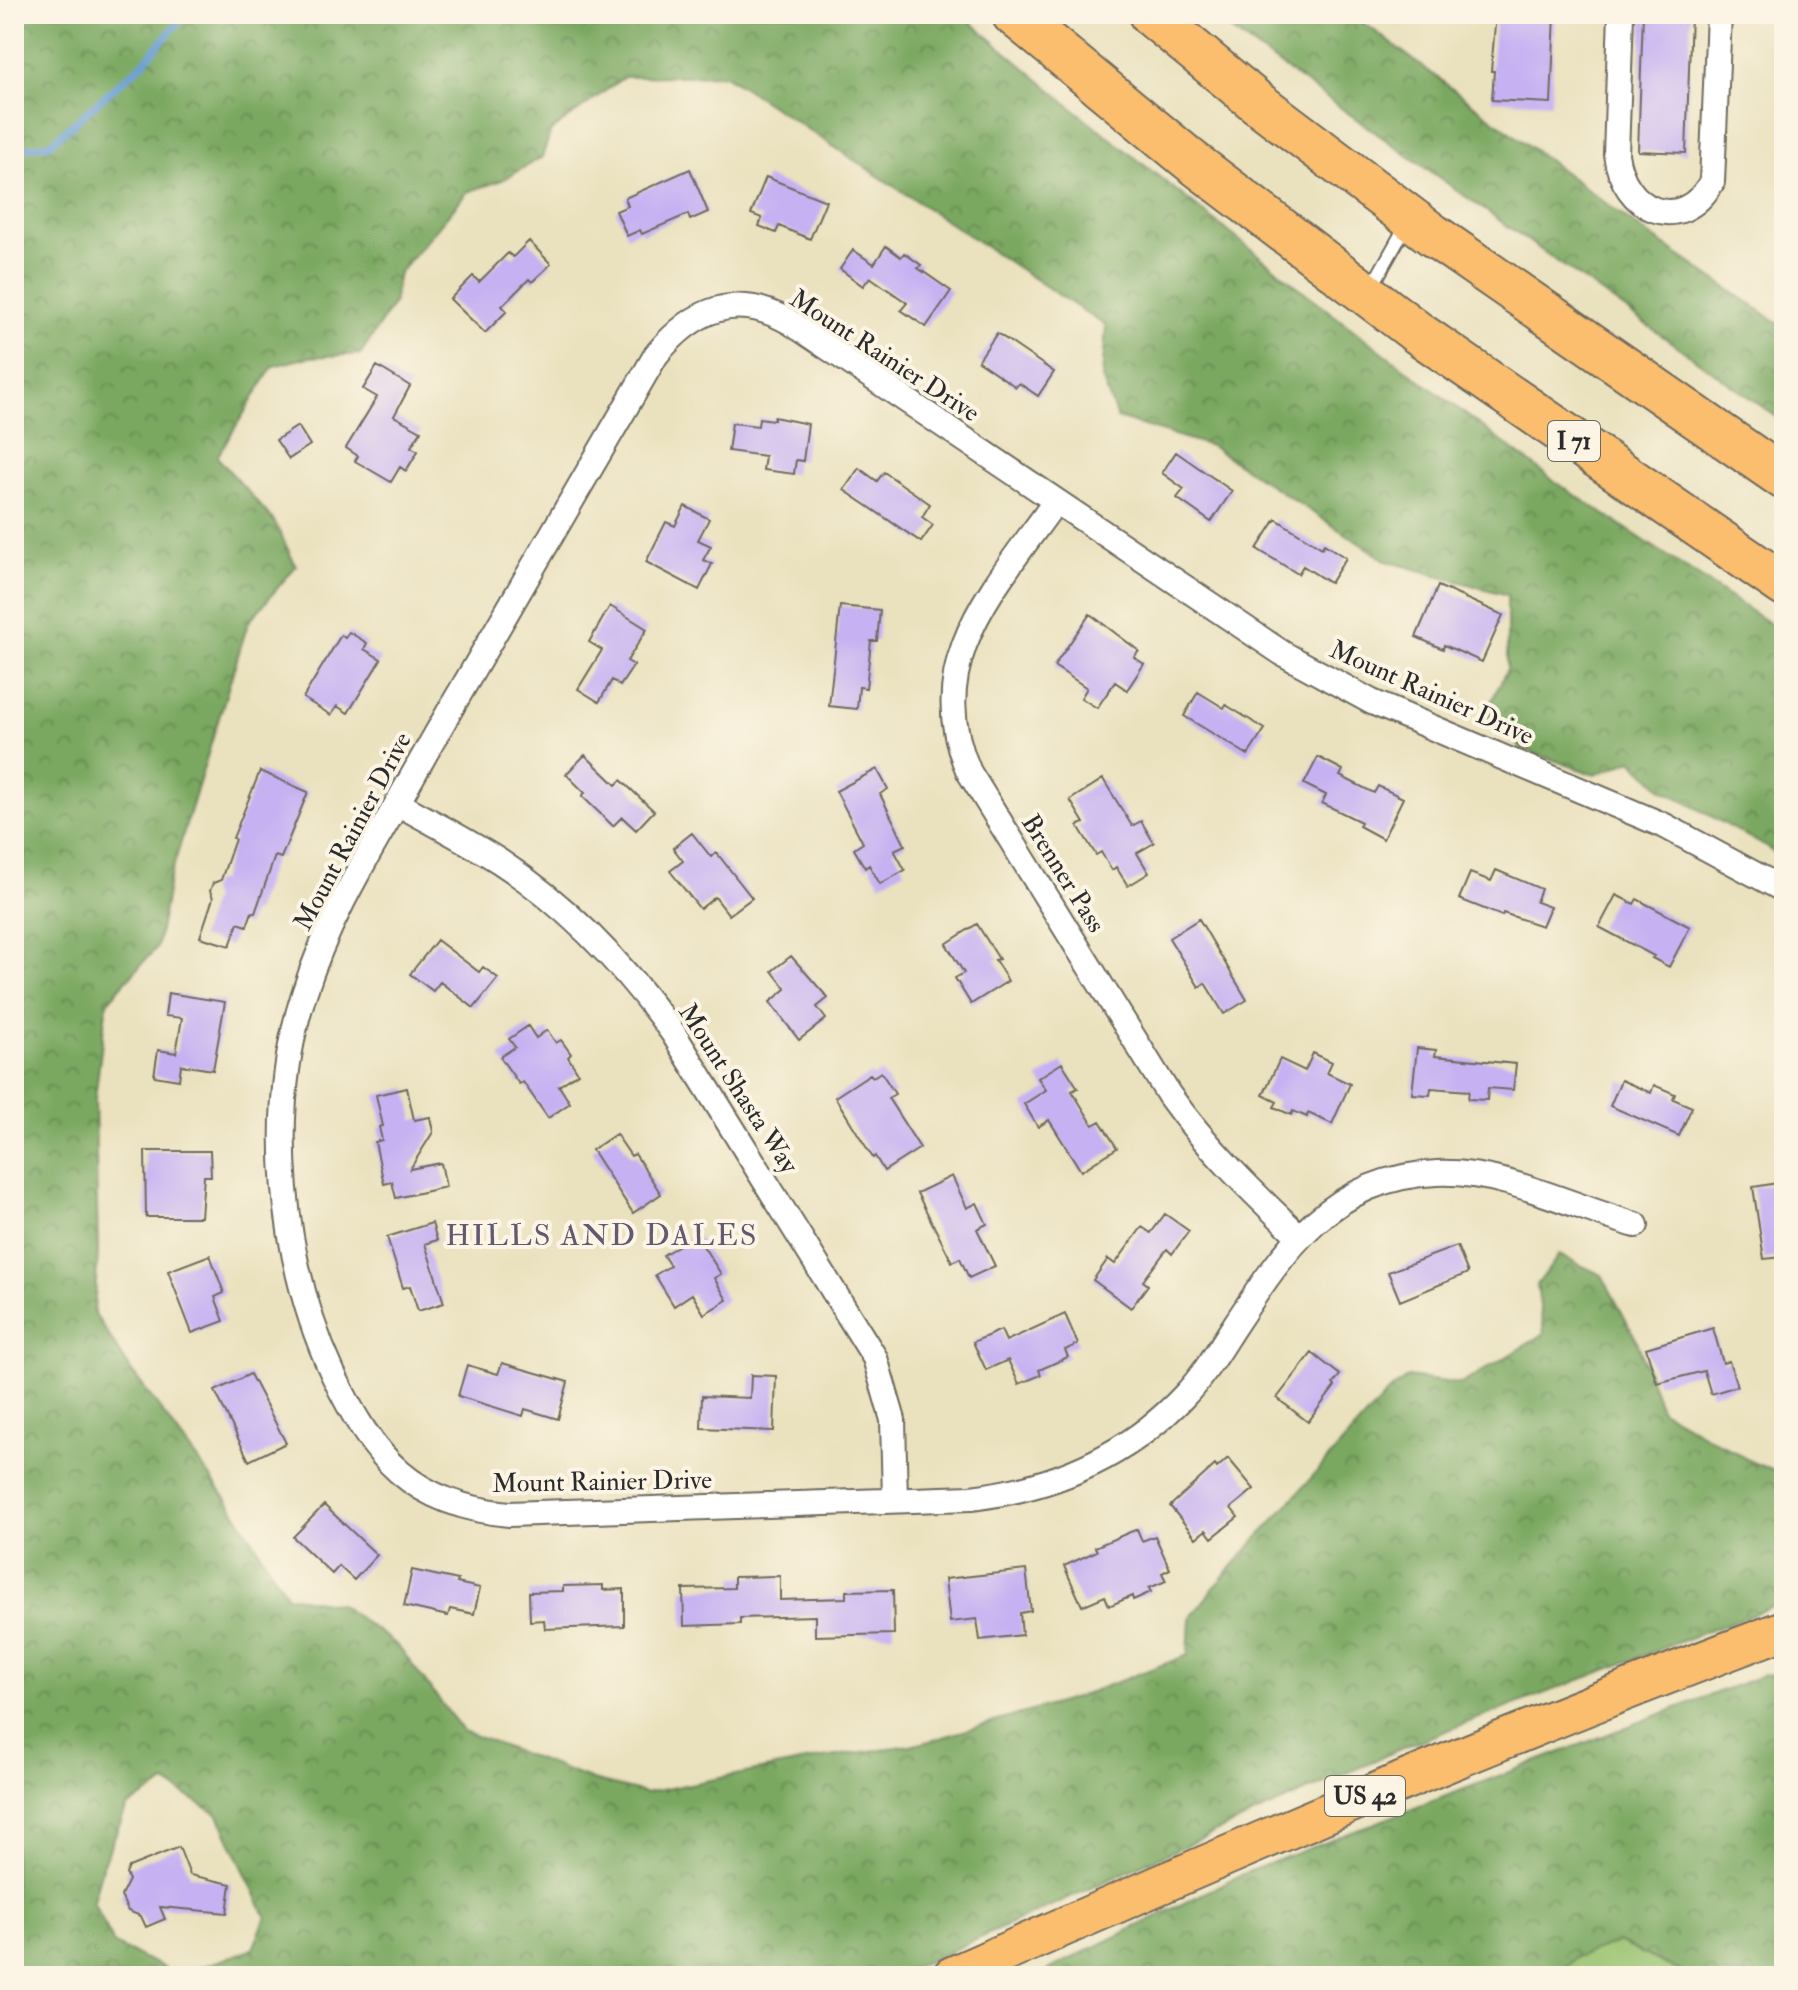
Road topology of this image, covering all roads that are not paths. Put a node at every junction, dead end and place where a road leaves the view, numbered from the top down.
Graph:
1 (1013, 14) edge
2 (1150, 14) edge
3 (1621, 14) edge
4 (1719, 14) edge
5 (1410, 218) junction
6 (1367, 294) junction
7 (1784, 478) edge
8 (1055, 502) junction
9 (1784, 585) edge
10 (397, 803) junction
11 (1784, 890) edge
12 (1636, 1225) dead end
13 (1300, 1237) junction
14 (895, 1500) junction
15 (1784, 1630) edge
16 (952, 1976) edge

1 - 6 highway, I 71
2 - 5 highway
3 - 4 street
5 - 6 lane
5 - 7 highway
6 - 9 highway, I 71
8 - 10 street, Mount Rainier Drive
8 - 11 street, Mount Rainier Drive
8 - 13 street, Brenner Pass
10 - 14 street, Mount Shasta Way
10 - 14 street, Mount Rainier Drive
12 - 13 street, Mount Rainier Drive
13 - 14 street, Mount Rainier Drive
15 - 16 main road, US 42

